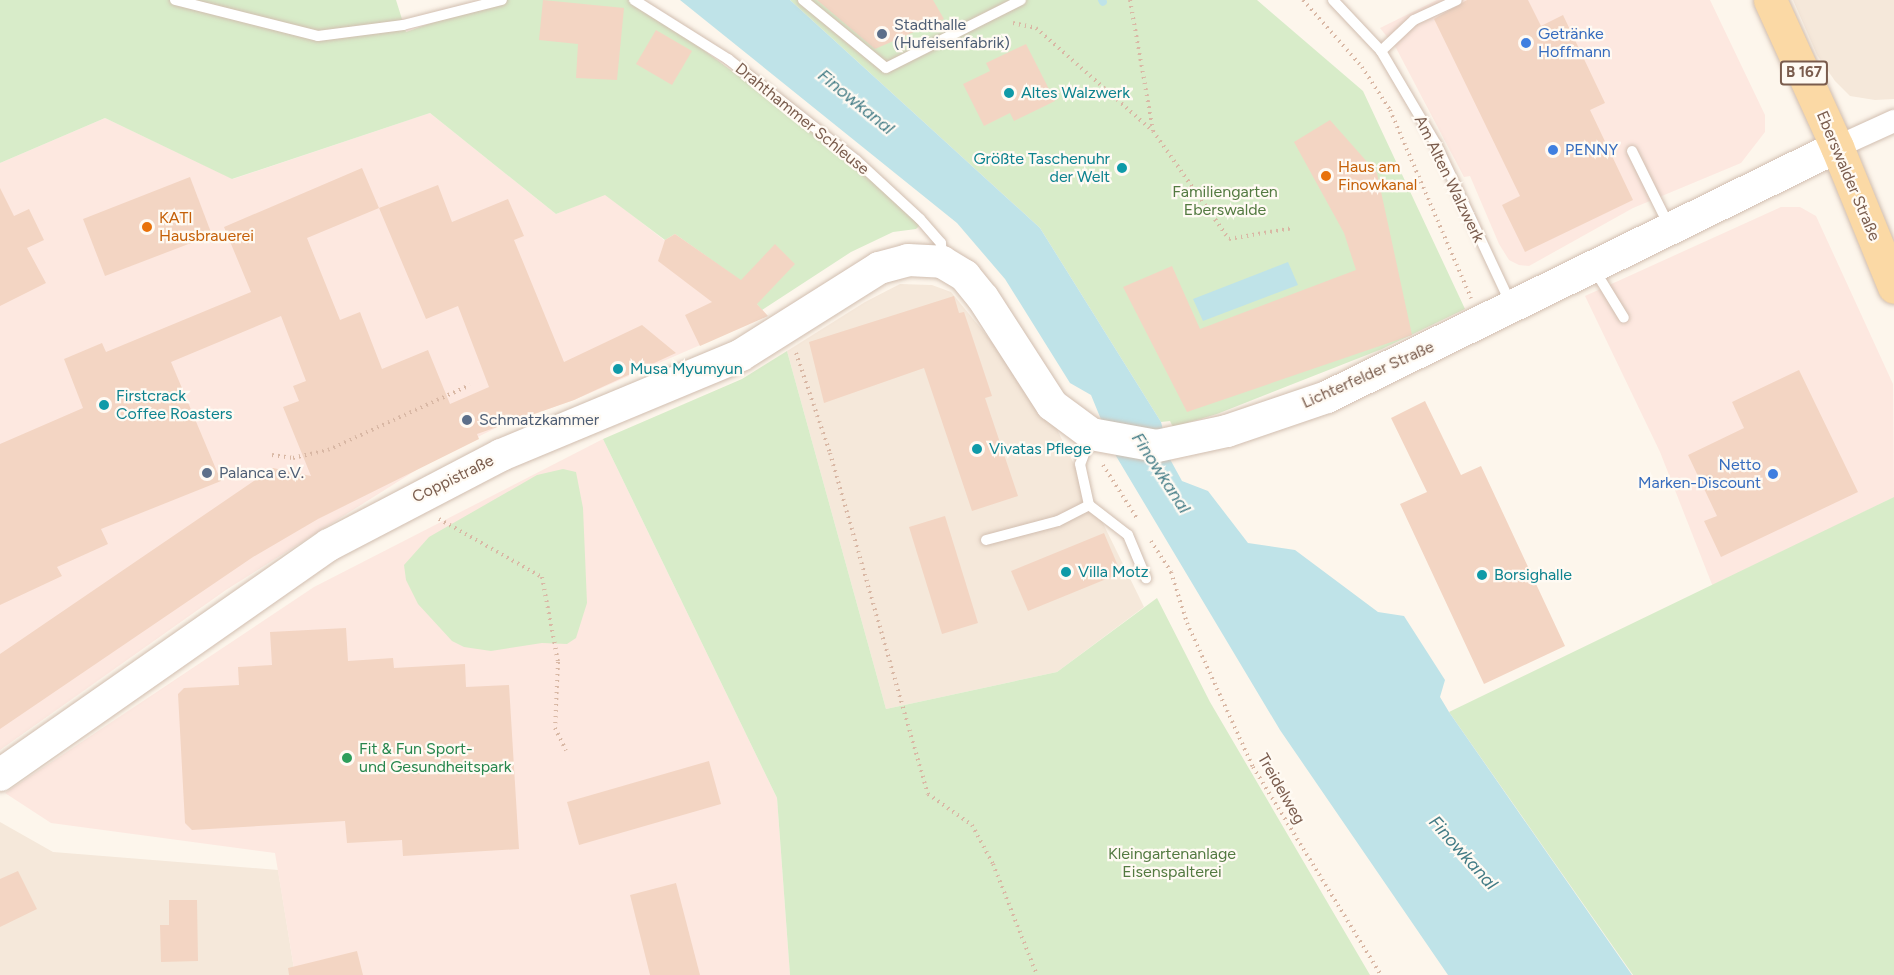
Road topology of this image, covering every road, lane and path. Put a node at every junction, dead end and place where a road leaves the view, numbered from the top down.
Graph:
1 (175, 0) edge
2 (502, 0) edge
3 (634, 0) edge
4 (803, 0) edge
5 (1022, 0) edge
6 (1130, 0) edge
7 (1303, 0) edge
8 (1333, 0) edge
9 (1456, 0) edge
10 (1770, 0) edge
11 (990, 17) junction
12 (1381, 51) junction
13 (1894, 121) edge
14 (1153, 131) junction
15 (1837, 147) junction
16 (1632, 151) dead end
17 (1669, 226) junction
18 (1293, 228) dead end
19 (942, 262) junction
20 (1592, 266) junction
21 (1894, 287) edge
22 (1513, 307) junction
23 (1624, 318) dead end
24 (1481, 324) junction
25 (783, 328) junction
26 (470, 385) dead end
27 (1091, 434) junction
28 (272, 454) dead end
29 (408, 501) junction
30 (1089, 505) junction
31 (986, 540) dead end
32 (1146, 578) dead end
33 (1184, 604) dead end
34 (566, 751) dead end
35 (0, 775) edge
36 (1037, 975) edge
37 (1381, 975) edge

1 - 2 lane
3 - 19 lane, Drahthammer Schleuse
4 - 11 lane
5 - 11 lane
6 - 14 path
7 - 24 path
8 - 12 lane, Am Alten Walzwerk
9 - 12 lane
10 - 15 main road, Eberswalder Straße / B 167
11 - 14 path
12 - 22 lane, Am Alten Walzwerk
13 - 15 street
14 - 18 path
15 - 17 main road, Lichterfelder Straße
15 - 21 main road, Eberswalder Straße / B 167
16 - 17 lane
17 - 20 main road, Lichterfelder Straße
19 - 25 main road, Coppistraße
19 - 27 main road, Lichterfelder Straße
20 - 22 main road, Lichterfelder Straße
20 - 23 lane
22 - 24 main road, Lichterfelder Straße
24 - 27 main road, Lichterfelder Straße
25 - 29 main road, Coppistraße
25 - 36 path
26 - 28 path
27 - 30 lane
29 - 34 path
29 - 35 main road, Coppistraße
30 - 31 lane
30 - 32 lane
33 - 37 path, Treidelweg

